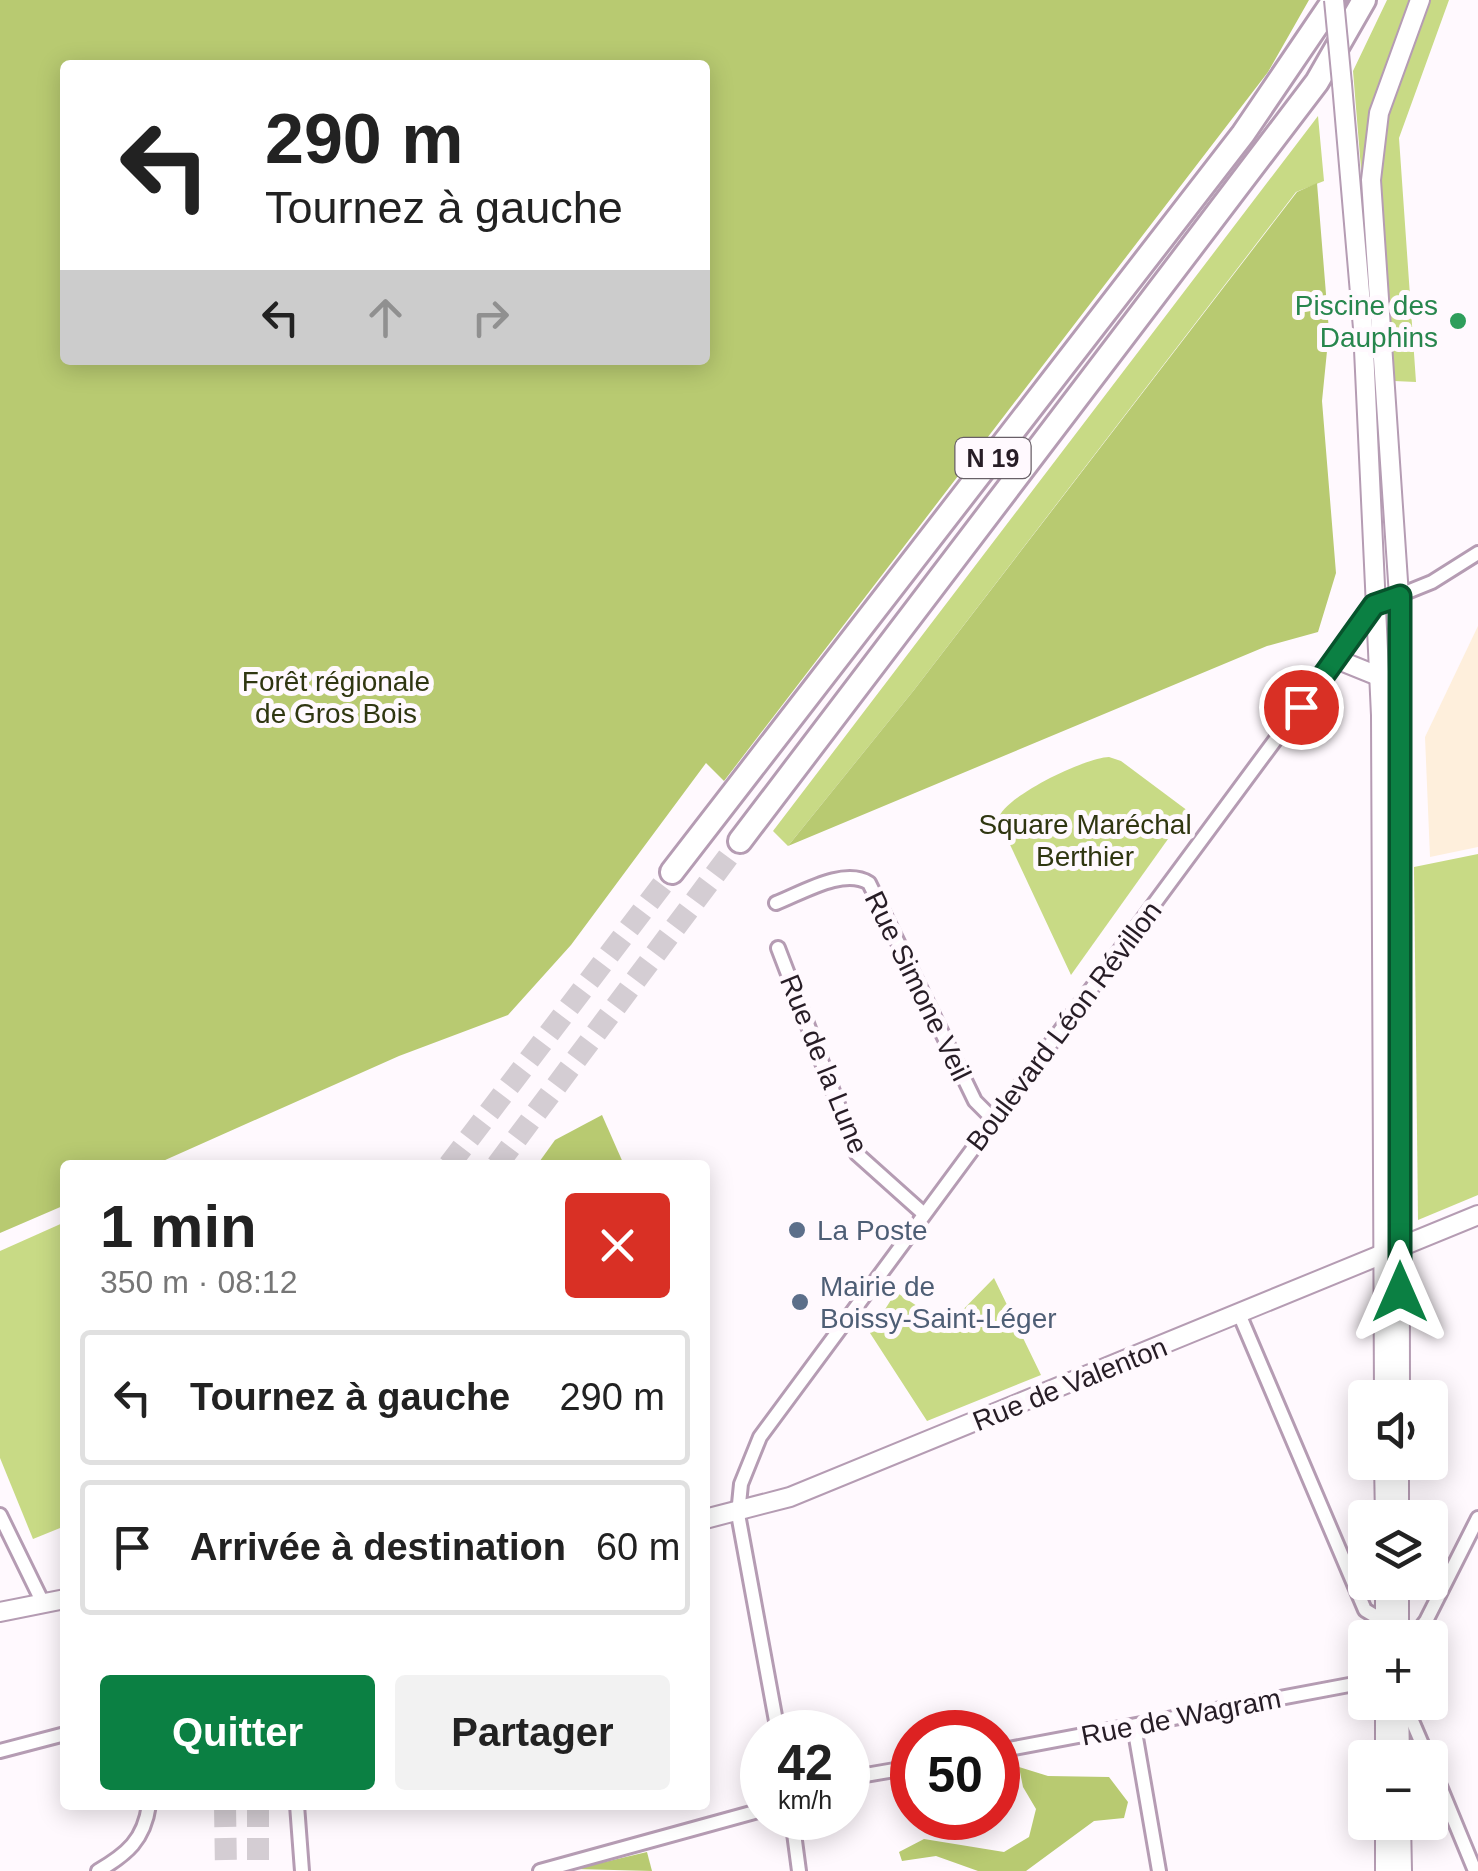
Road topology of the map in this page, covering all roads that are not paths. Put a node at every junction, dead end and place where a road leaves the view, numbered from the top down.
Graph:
1 (1334, 0) edge
2 (1364, 0) edge
3 (1420, 0) edge
4 (1478, 553) edge
5 (1400, 596) junction
6 (1374, 605) junction
7 (1336, 659) junction
8 (1378, 676) junction
9 (740, 841) tunnel mouth
10 (672, 872) tunnel mouth
11 (776, 904) dead end
12 (778, 948) dead end
13 (994, 1120) junction
14 (924, 1214) junction
15 (1478, 1215) edge
16 (1392, 1253) junction
17 (1240, 1316) junction
18 (1385, 1380) edge
19 (1399, 1380) edge
20 (738, 1514) junction
21 (0, 1515) edge
22 (710, 1518) edge
23 (1478, 1518) edge
24 (60, 1600) edge
25 (42, 1602) junction
26 (0, 1612) edge
27 (1374, 1620) edge
28 (1427, 1620) edge
29 (1348, 1685) edge
30 (774, 1710) edge
31 (1134, 1726) junction
32 (60, 1735) edge
33 (1020, 1747) edge
34 (0, 1751) edge
35 (1448, 1806) edge
36 (148, 1810) edge
37 (297, 1810) edge
38 (740, 1816) edge
39 (795, 1840) edge
40 (1385, 1840) edge
41 (1401, 1840) edge
42 (98, 1871) edge
43 (302, 1871) edge
44 (540, 1871) edge
45 (799, 1871) edge
46 (1158, 1871) edge
47 (1385, 1871) edge
48 (1402, 1871) edge
49 (1475, 1871) edge

1 - 6 main road, bridge
1 - 10 highway, N 19
2 - 9 highway, N 19
3 - 5 main road
4 - 5 street
5 - 6 street
5 - 16 main road
6 - 7 street, Boulevard Léon Révillon
6 - 8 main road
7 - 8 main road
7 - 13 street, Boulevard Léon Révillon
8 - 16 main road
11 - 13 street, Rue Simone Veil
12 - 14 street, Rue de la Lune
13 - 14 street, Boulevard Léon Révillon
14 - 20 street, Boulevard Léon Révillon
15 - 16 main road, Rue de Valenton
16 - 17 main road, Rue de Valenton
16 - 18 main road
16 - 19 main road
17 - 20 main road, Rue de Valenton
17 - 27 street
20 - 22 main road, Rue de Valenton
20 - 30 street
21 - 25 street
23 - 28 street
24 - 25 main road
25 - 26 main road
29 - 31 street, Rue de Wagram
31 - 33 street, Rue de Wagram
31 - 46 street
32 - 34 street
35 - 49 street
36 - 42 street
37 - 43 street
38 - 44 street
39 - 45 street
40 - 47 main road
41 - 48 main road

